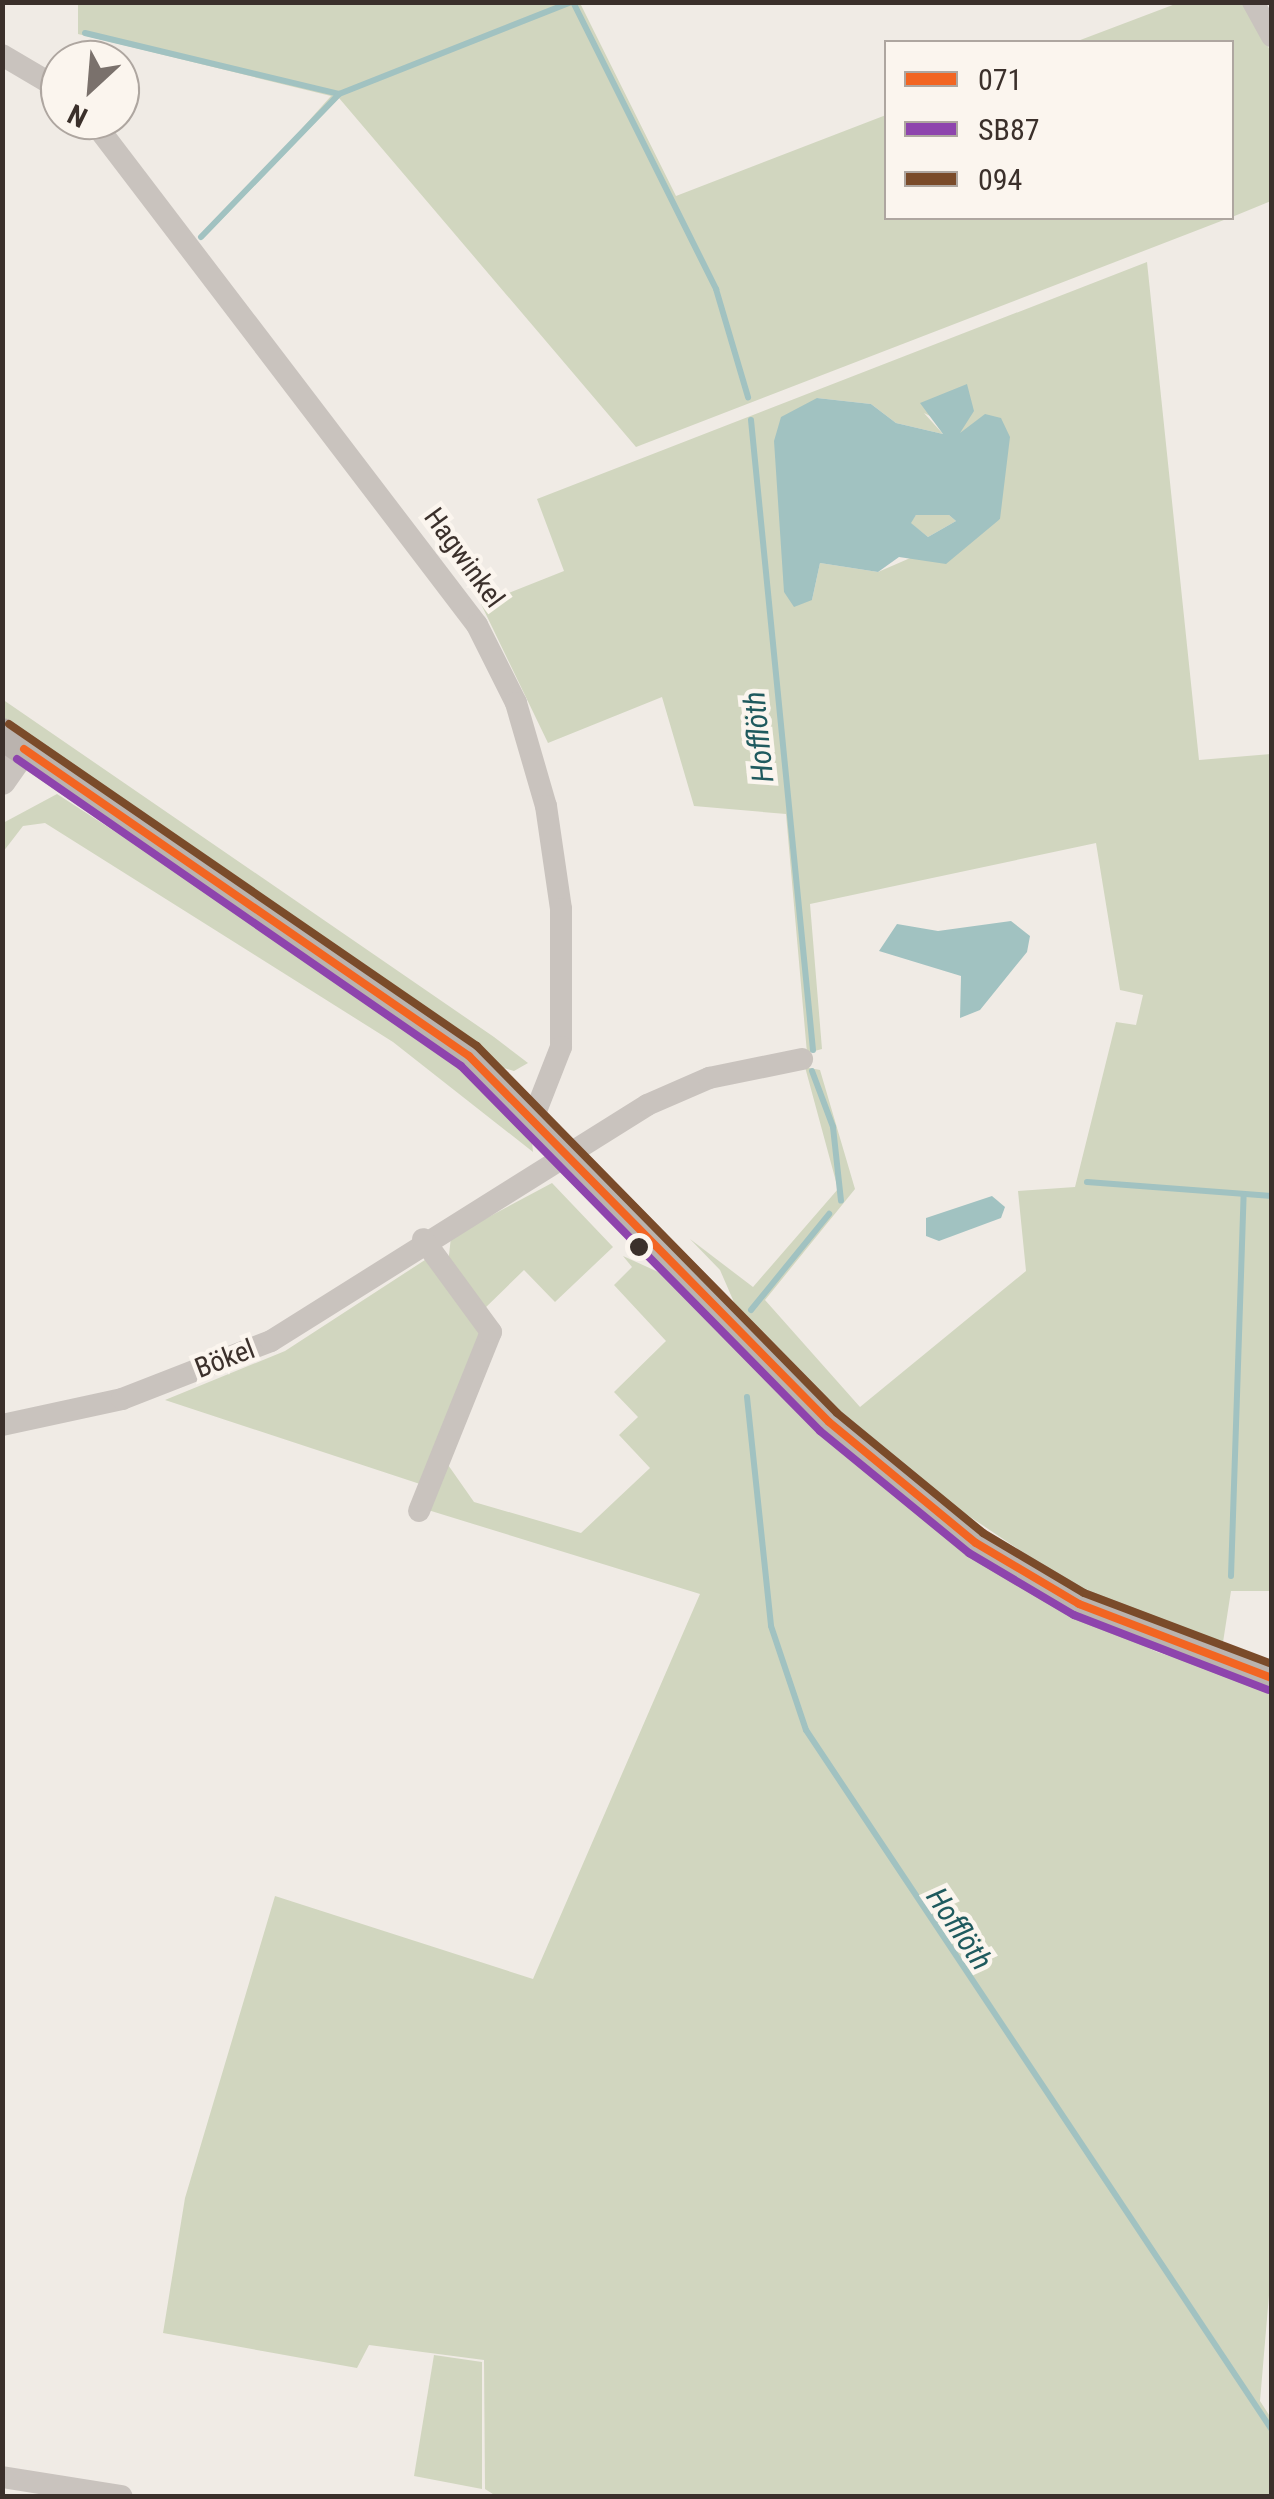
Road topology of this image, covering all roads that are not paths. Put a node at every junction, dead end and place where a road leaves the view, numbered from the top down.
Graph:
1 (1253, 2) edge
2 (1272, 36) edge
3 (2, 55) edge
4 (40, 77) edge
5 (107, 140) edge
6 (13, 742) edge
7 (2, 781) edge
8 (802, 1059) dead end
9 (534, 1116) junction
10 (568, 1150) junction
11 (423, 1239) junction
12 (2, 1426) edge
13 (419, 1511) dead end
14 (1272, 1678) edge
15 (2, 2477) edge
16 (121, 2496) edge

1 - 2 street
3 - 4 street
5 - 9 street, Hagwinkel
6 - 7 street
6 - 9 main road
8 - 10 street, Bökel
9 - 10 main road
10 - 11 street, Bökel
10 - 14 main road
11 - 12 street, Bökel
11 - 13 street
15 - 16 street

